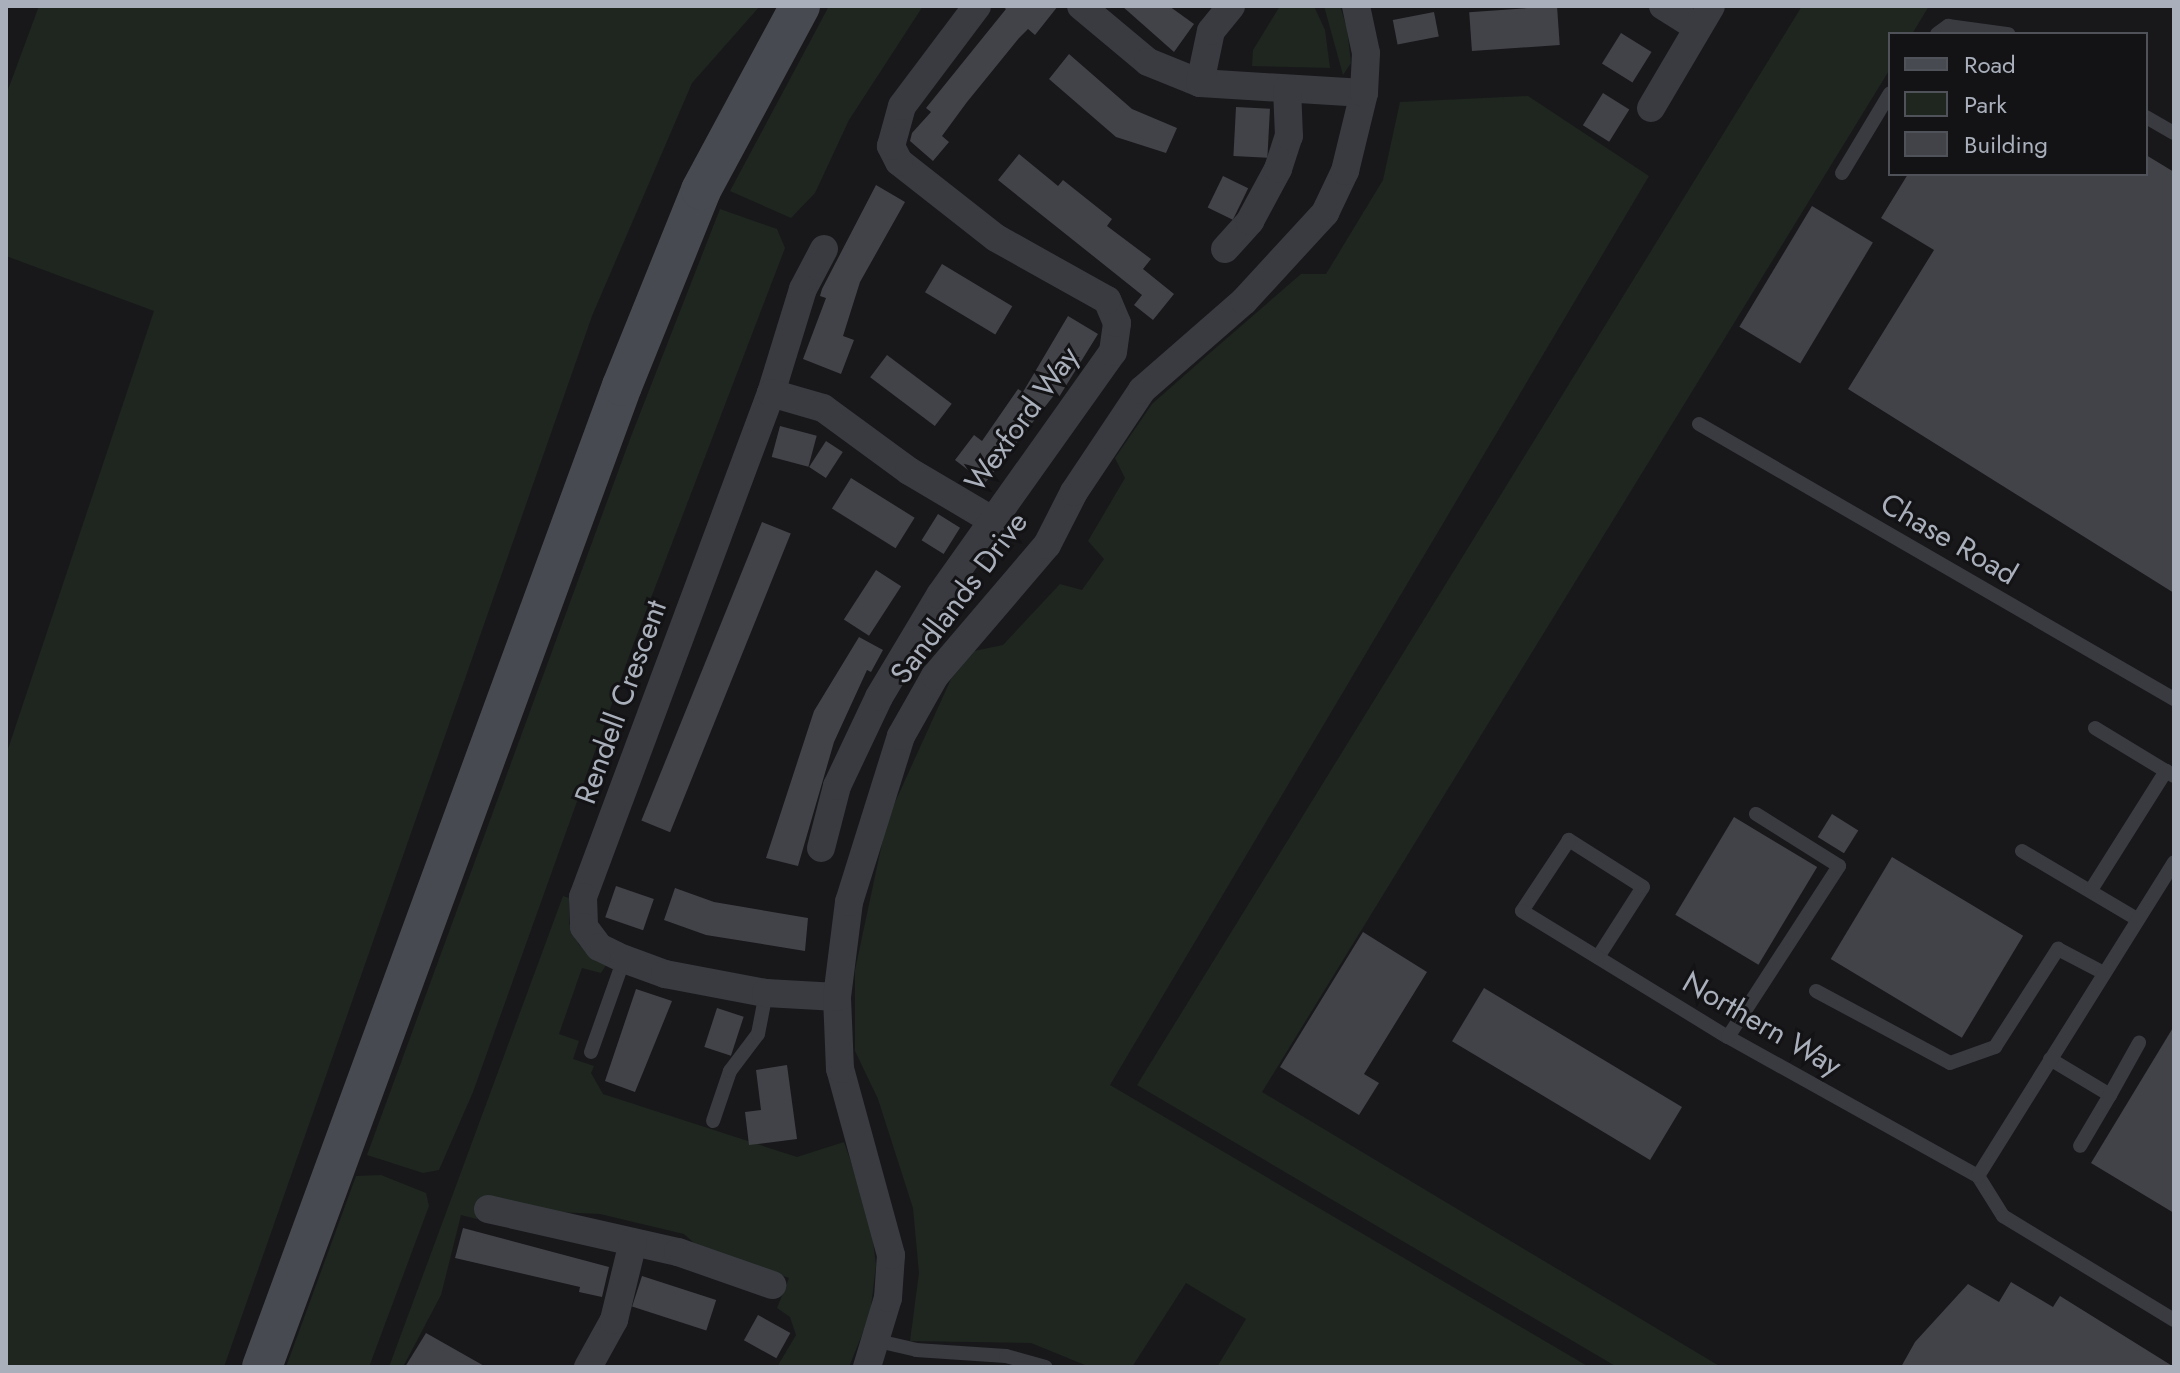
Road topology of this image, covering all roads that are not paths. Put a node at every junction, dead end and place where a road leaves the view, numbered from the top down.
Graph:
1 (800, 6) edge
2 (977, 6) edge
3 (1081, 6) edge
4 (1231, 6) edge
5 (1356, 6) edge
6 (1663, 6) edge
7 (1704, 17) edge
8 (1940, 32) edge
9 (1993, 32) edge
10 (1200, 83) junction
11 (1287, 89) junction
12 (1364, 93) junction
13 (1888, 96) edge
14 (1651, 108) dead end
15 (2148, 118) edge
16 (2174, 133) edge
17 (1842, 173) dead end
18 (824, 249) dead end
19 (1225, 249) dead end
20 (771, 393) junction
21 (1699, 424) dead end
22 (992, 520) junction
23 (2174, 699) edge
24 (2095, 728) dead end
25 (2170, 774) edge
26 (1756, 814) dead end
27 (821, 848) dead end
28 (2022, 851) dead end
29 (2174, 862) edge
30 (2091, 890) junction
31 (2137, 919) junction
32 (1598, 957) junction
33 (624, 959) junction
34 (2104, 973) junction
35 (1816, 991) dead end
36 (766, 993) junction
37 (837, 997) junction
38 (1728, 1037) junction
39 (2139, 1043) dead end
40 (591, 1052) dead end
41 (2050, 1059) junction
42 (2110, 1095) junction
43 (713, 1121) dead end
44 (2080, 1146) dead end
45 (1978, 1176) junction
46 (488, 1209) dead end
47 (633, 1242) junction
48 (772, 1285) dead end
49 (2174, 1320) edge
50 (878, 1341) junction
51 (262, 1367) edge
52 (588, 1367) edge
53 (867, 1367) edge
54 (1046, 1367) edge

1 - 51 main road
2 - 22 street, Wexford Way
3 - 10 street
4 - 10 street
5 - 12 street, Sandlands Drive
6 - 7 street
7 - 14 street
8 - 9 lane
10 - 11 street
11 - 12 street
11 - 19 street
12 - 37 street, Sandlands Drive
13 - 17 lane
15 - 16 lane
18 - 20 street, Rendell Crescent
20 - 22 street
20 - 33 street, Rendell Crescent
21 - 23 lane, Chase Road
22 - 27 street, Wexford Way
24 - 25 lane
25 - 30 lane
26 - 38 lane
28 - 30 lane
29 - 31 lane
30 - 31 lane
31 - 34 lane
32 - 32 lane, Northern Way
32 - 38 lane, Northern Way
33 - 36 street, Rendell Crescent
33 - 40 lane
34 - 35 lane
34 - 41 lane
36 - 37 street, Rendell Crescent
36 - 43 lane
37 - 50 street, Sandlands Drive
38 - 45 lane, Northern Way
39 - 42 lane
41 - 42 lane
41 - 45 lane
42 - 44 lane
45 - 49 lane, Northern Way
46 - 47 street
47 - 48 street
47 - 52 street
50 - 53 street, Sandlands Drive
50 - 54 lane

